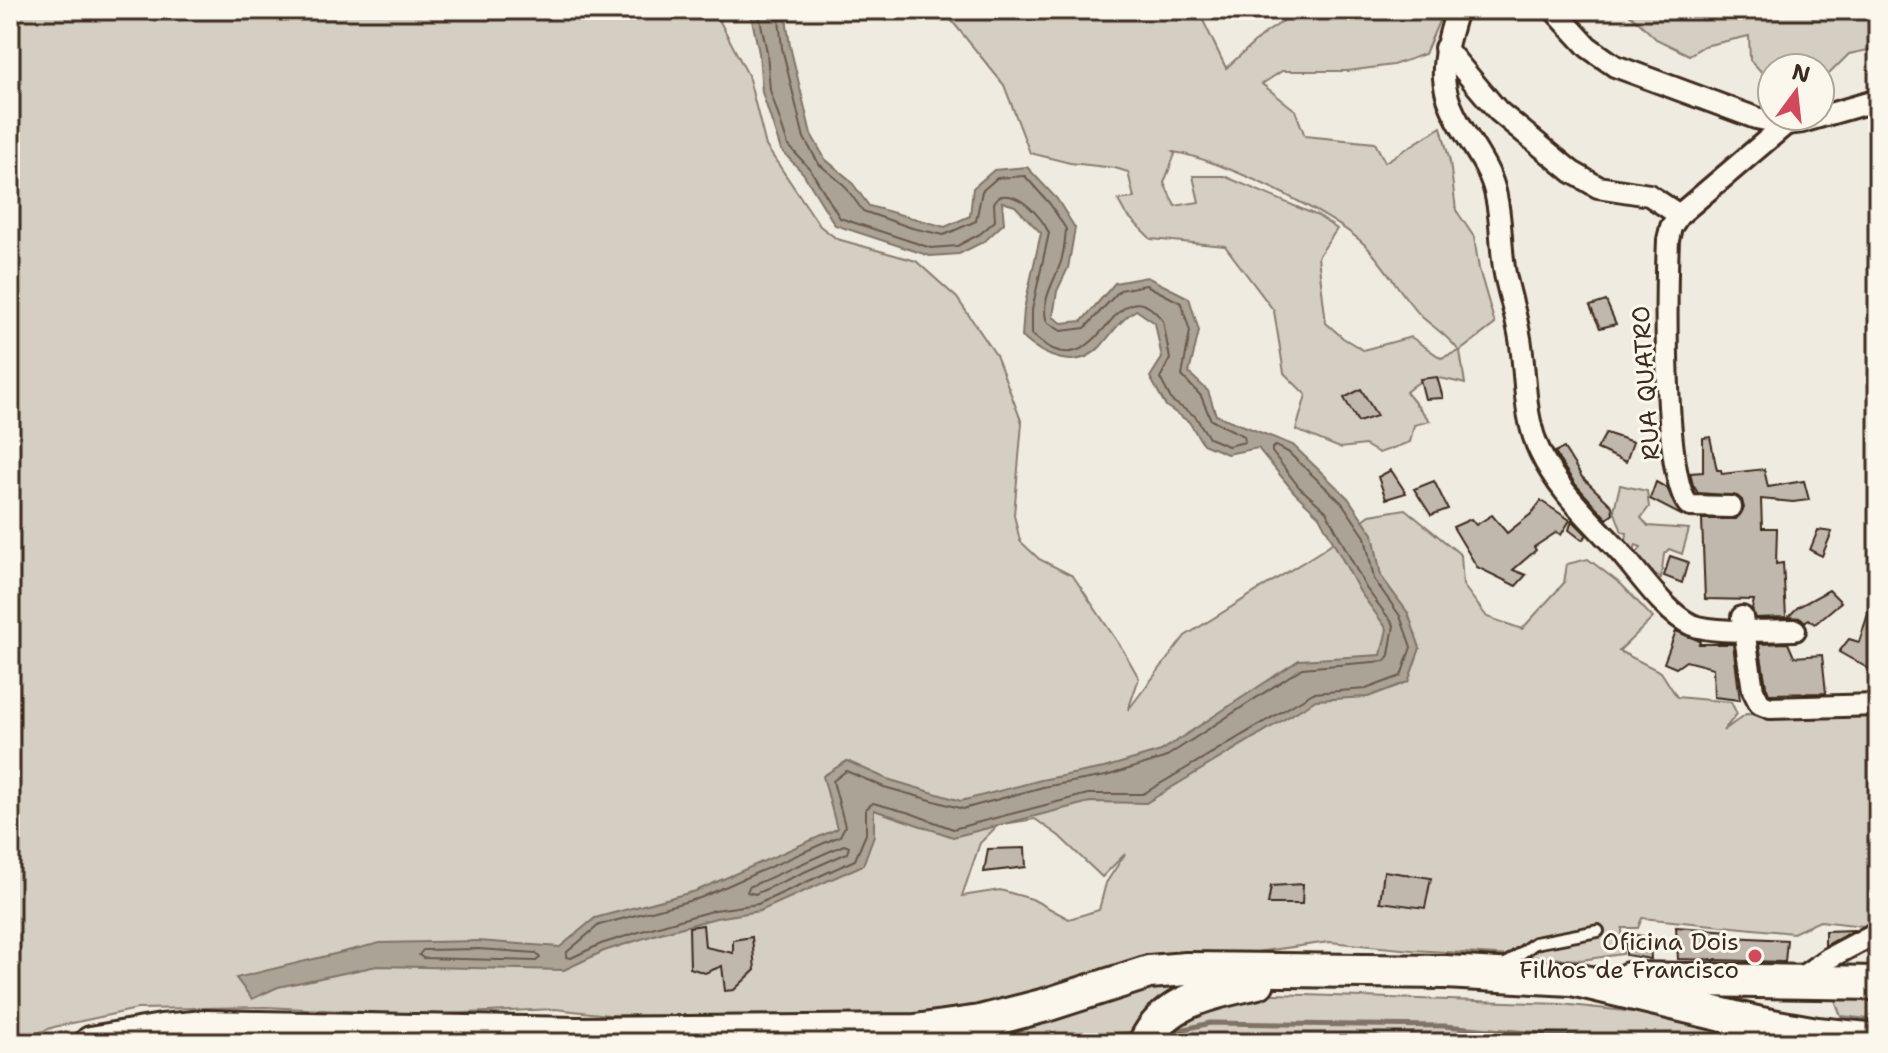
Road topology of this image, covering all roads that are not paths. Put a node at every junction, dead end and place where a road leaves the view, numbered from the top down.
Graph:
1 (1457, 10) edge
2 (1554, 10) edge
3 (1445, 48) junction
4 (1878, 100) edge
5 (1836, 112) edge
6 (1756, 116) edge
7 (1777, 132) edge
8 (1679, 215) junction
9 (1731, 507) dead end
10 (1743, 623) junction
11 (1795, 630) dead end
12 (1878, 705) edge
13 (1598, 931) dead end
14 (1878, 932) edge
15 (1829, 958) junction
16 (1312, 971) junction
17 (1492, 975) junction
18 (1572, 979) junction
19 (1796, 981) junction
20 (1865, 982) edge
21 (1878, 1040) edge
22 (91, 1043) edge
23 (1145, 1043) edge

1 - 3 street
2 - 6 street
3 - 8 street
3 - 10 street
4 - 5 street
7 - 8 street
8 - 9 street, RUA QUATRO
10 - 11 street
10 - 12 street
13 - 17 lane
14 - 15 street
15 - 19 street
15 - 20 street
16 - 17 highway
16 - 22 highway
16 - 23 highway
17 - 18 highway
18 - 19 highway
18 - 21 highway
19 - 20 highway

